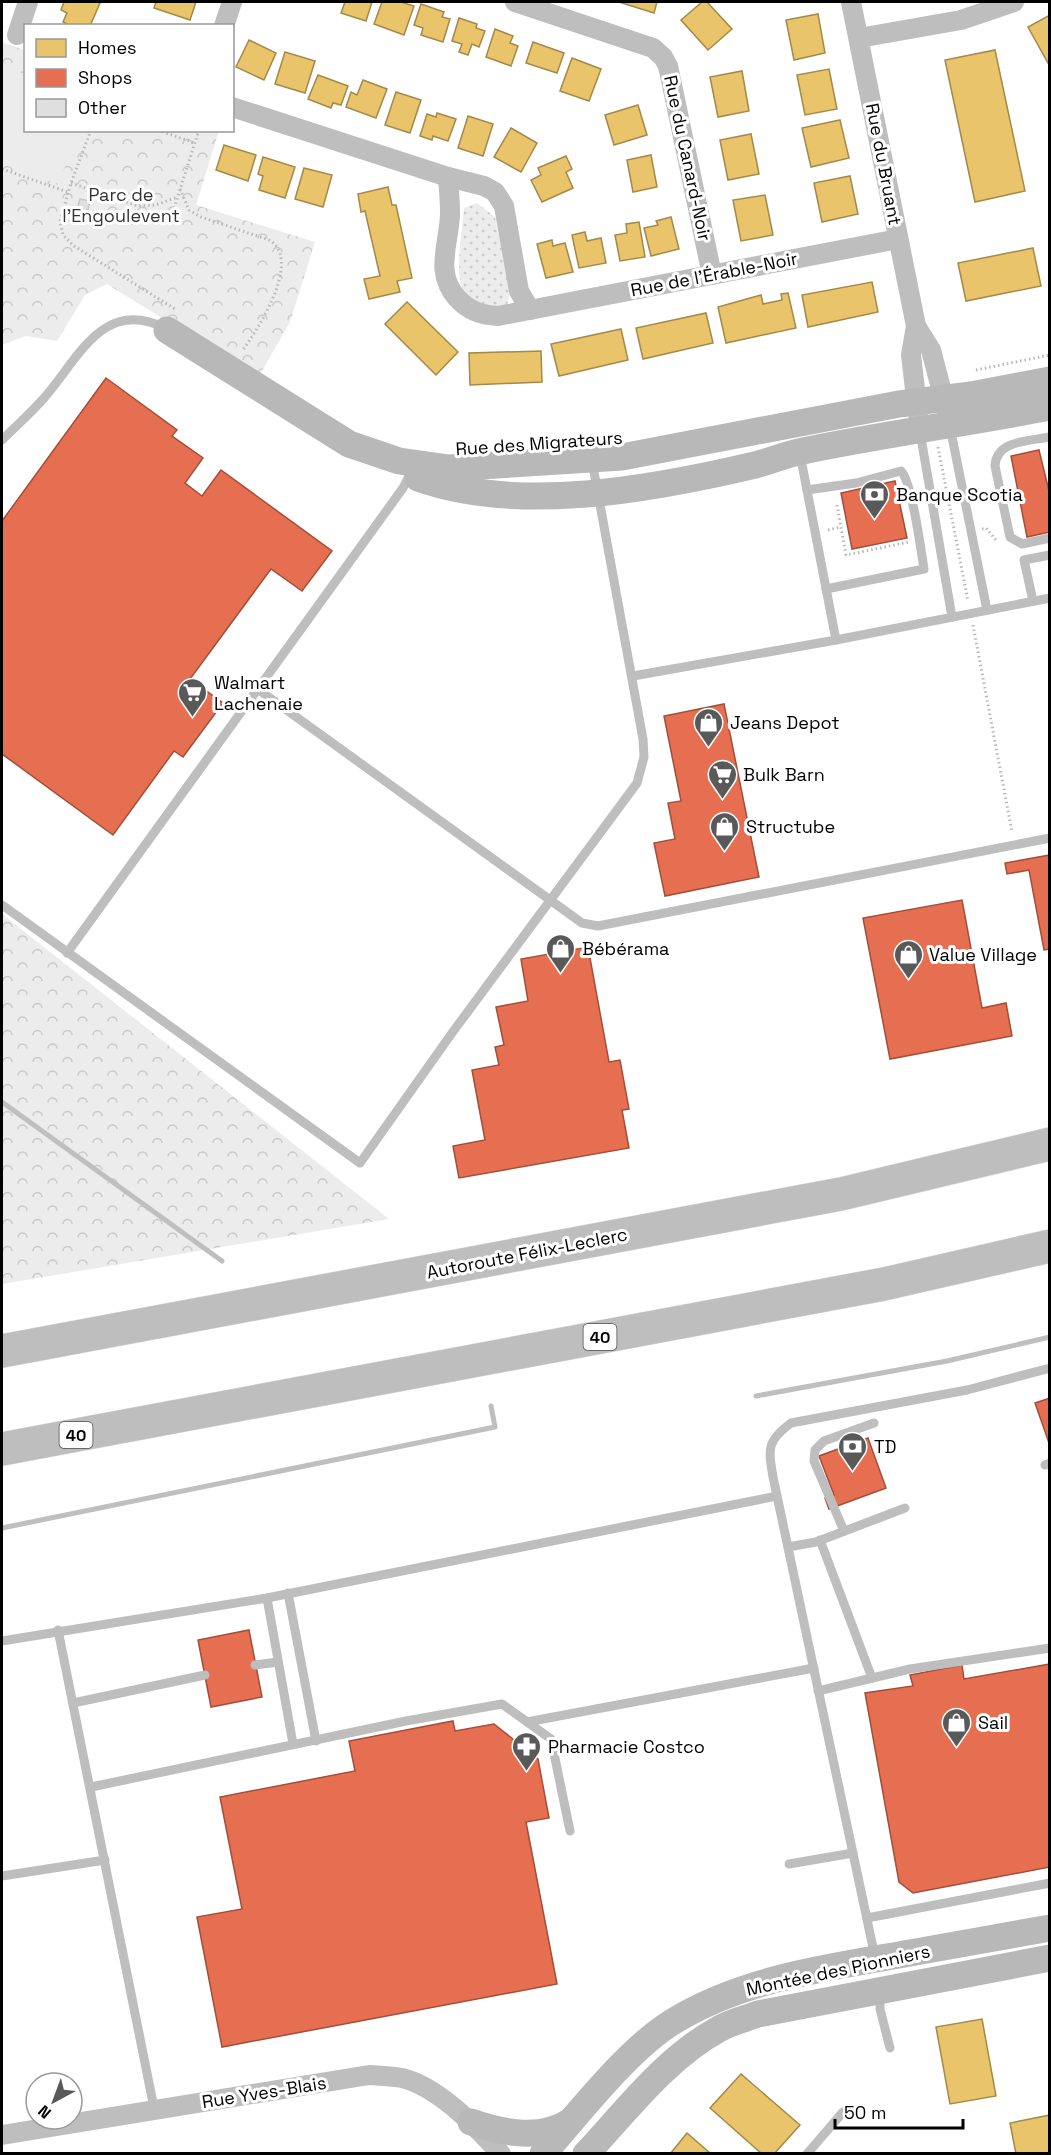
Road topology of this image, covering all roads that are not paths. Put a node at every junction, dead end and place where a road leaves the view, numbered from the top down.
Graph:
1 (28, 2) edge
2 (232, 2) edge
3 (515, 2) edge
4 (851, 2) edge
5 (1014, 2) edge
6 (225, 24) edge
7 (15, 34) edge
8 (859, 38) junction
9 (234, 108) edge
10 (448, 177) junction
11 (898, 239) junction
12 (712, 275) junction
13 (530, 310) junction
14 (173, 321) joint
15 (916, 326) junction
16 (1050, 380) edge
17 (944, 399) junction
18 (917, 403) junction
19 (1050, 407) edge
20 (936, 433) junction
21 (1050, 437) edge
22 (2, 440) edge
23 (800, 452) junction
24 (592, 461) junction
25 (411, 469) junction
26 (807, 490) junction
27 (597, 493) junction
28 (1050, 538) edge
29 (1050, 555) edge
30 (826, 589) junction
31 (1050, 598) edge
32 (1033, 601) junction
33 (987, 610) junction
34 (952, 617) junction
35 (836, 640) junction
36 (633, 676) junction
37 (256, 688) junction
38 (1050, 838) edge
39 (549, 901) junction
40 (2, 905) edge
41 (67, 953) junction
42 (1050, 1144) edge
43 (1050, 1246) edge
44 (2, 1352) edge
45 (1050, 1368) edge
46 (874, 1423) dead end
47 (2, 1449) edge
48 (777, 1496) junction
49 (905, 1508) dead end
50 (844, 1531) junction
51 (820, 1540) junction
52 (788, 1546) junction
53 (288, 1593) junction
54 (267, 1598) junction
55 (58, 1630) junction
56 (2, 1641) edge
57 (1050, 1648) edge
58 (278, 1662) junction
59 (255, 1665) dead end
60 (814, 1668) junction
61 (205, 1675) dead end
62 (872, 1678) junction
63 (818, 1690) junction
64 (73, 1703) junction
65 (527, 1722) junction
66 (316, 1741) junction
67 (293, 1744) junction
68 (91, 1787) junction
69 (570, 1831) dead end
70 (853, 1853) junction
71 (105, 1860) junction
72 (789, 1864) dead end
73 (2, 1876) edge
74 (1050, 1883) edge
75 (867, 1918) junction
76 (1050, 1928) edge
77 (1050, 1958) edge
78 (875, 1959) junction
79 (881, 1989) junction
80 (890, 2048) dead end
81 (154, 2108) junction
82 (843, 2112) dead end
83 (577, 2116) junction
84 (471, 2122) junction
85 (2, 2135) edge
86 (501, 2154) edge
87 (543, 2154) edge
88 (586, 2154) edge
89 (807, 2154) edge

1 - 7 street
2 - 6 street
3 - 12 street, Rue du Canard-Noir
4 - 8 street, Rue du Bruant
5 - 8 street
8 - 11 street, Rue du Bruant
9 - 10 street
10 - 13 street
10 - 13 street, Rue de l'Érable-Noir
11 - 12 street, Rue de l'Érable-Noir
11 - 15 street, Rue du Bruant
12 - 13 street, Rue de l'Érable-Noir
14 - 22 lane
14 - 25 street, Rue des Migrateurs
15 - 17 street, Rue du Bruant
15 - 18 street, Rue du Bruant
16 - 17 street, Rue des Migrateurs
17 - 18 street, Rue des Migrateurs
17 - 20 street, Rue du Bruant
18 - 20 street, Rue du Bruant
18 - 24 street, Rue des Migrateurs
19 - 20 street, Rue des Migrateurs
20 - 23 street, Rue des Migrateurs
20 - 33 lane
20 - 34 lane
21 - 28 lane
23 - 26 lane
23 - 27 street, Rue des Migrateurs
24 - 25 street, Rue des Migrateurs
24 - 27 lane
25 - 27 street, Rue des Migrateurs
25 - 37 lane
26 - 30 lane
26 - 30 lane
27 - 36 lane
29 - 32 lane
30 - 35 lane
31 - 32 lane
32 - 33 lane
33 - 34 lane
34 - 35 lane
35 - 36 lane
36 - 39 lane
37 - 39 lane
37 - 41 lane
38 - 39 lane
39 - 41 lane
40 - 41 lane
42 - 44 highway, Autoroute Félix-Leclerc
43 - 47 highway, 40
45 - 48 lane
46 - 50 lane
48 - 52 lane
48 - 53 lane
49 - 50 lane
50 - 51 lane
51 - 52 lane
51 - 62 lane
52 - 60 lane
53 - 54 lane
53 - 66 lane
54 - 55 lane
54 - 58 lane
55 - 56 lane
55 - 64 lane
57 - 62 lane
58 - 59 lane
58 - 67 lane
60 - 63 lane
60 - 65 lane
61 - 64 lane
62 - 63 lane
63 - 70 lane
64 - 68 lane
65 - 66 lane
65 - 69 lane
66 - 67 lane
67 - 68 lane
68 - 71 lane
70 - 72 lane
70 - 75 lane
71 - 73 lane
71 - 81 lane
74 - 75 lane
75 - 78 lane
76 - 78 street, Montée des Pionniers
77 - 79 street, Montée des Pionniers
78 - 79 street
78 - 83 street, Montée des Pionniers
79 - 80 lane
79 - 88 street, Montée des Pionniers
81 - 84 street, Rue Yves-Blais
81 - 85 street, Rue Yves-Blais
82 - 89 lane
83 - 84 street
83 - 87 street, Montée des Pionniers
84 - 86 street, Rue Yves-Blais

